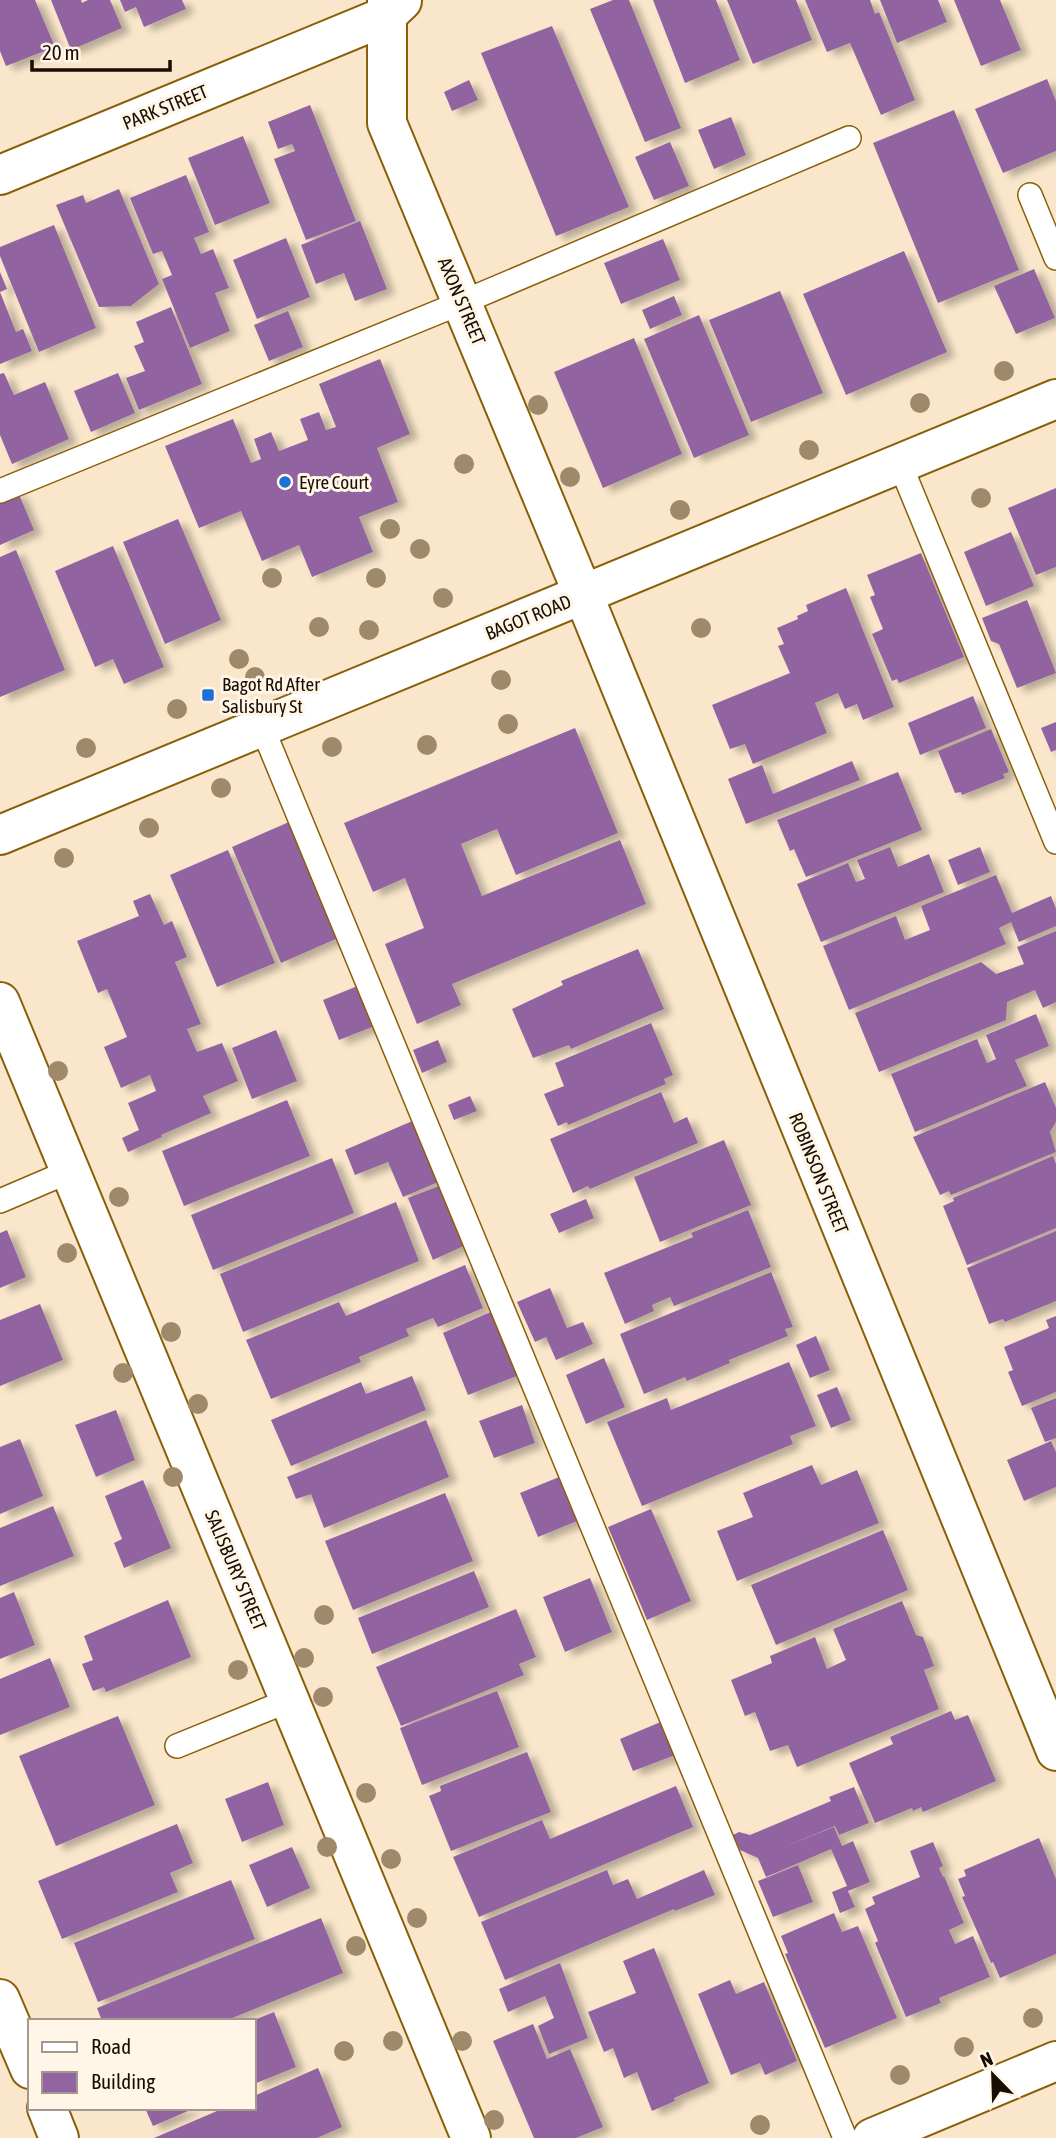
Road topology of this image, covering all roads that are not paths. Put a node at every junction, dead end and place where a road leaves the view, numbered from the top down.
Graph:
1 (392, 5) edge
2 (849, 138) dead end
3 (0, 175) edge
4 (1030, 195) dead end
5 (1056, 258) edge
6 (463, 302) junction
7 (1056, 399) edge
8 (900, 464) junction
9 (0, 491) edge
10 (583, 594) junction
11 (262, 727) junction
12 (0, 835) edge
13 (1056, 842) edge
14 (0, 1002) edge
15 (71, 1171) junction
16 (0, 1201) edge
17 (290, 1700) junction
18 (177, 1746) dead end
19 (1056, 1751) edge
20 (0, 1998) edge
21 (1056, 2062) edge
22 (28, 2064) edge
23 (48, 2110) edge
24 (59, 2138) edge
25 (471, 2138) edge
26 (845, 2138) edge
27 (872, 2138) edge

1 - 3 street, PARK STREET
1 - 6 street, AXON STREET
2 - 6 lane
4 - 5 lane
6 - 9 lane
6 - 10 street, AXON STREET
7 - 8 street, BAGOT ROAD
8 - 10 street, BAGOT ROAD
8 - 13 lane
10 - 11 street, BAGOT ROAD
10 - 19 street, ROBINSON STREET
11 - 12 street, BAGOT ROAD
11 - 26 lane
14 - 15 street, SALISBURY STREET
15 - 16 lane
15 - 17 street, SALISBURY STREET
17 - 18 lane
17 - 25 street, SALISBURY STREET
20 - 22 street
21 - 27 street
23 - 24 street

